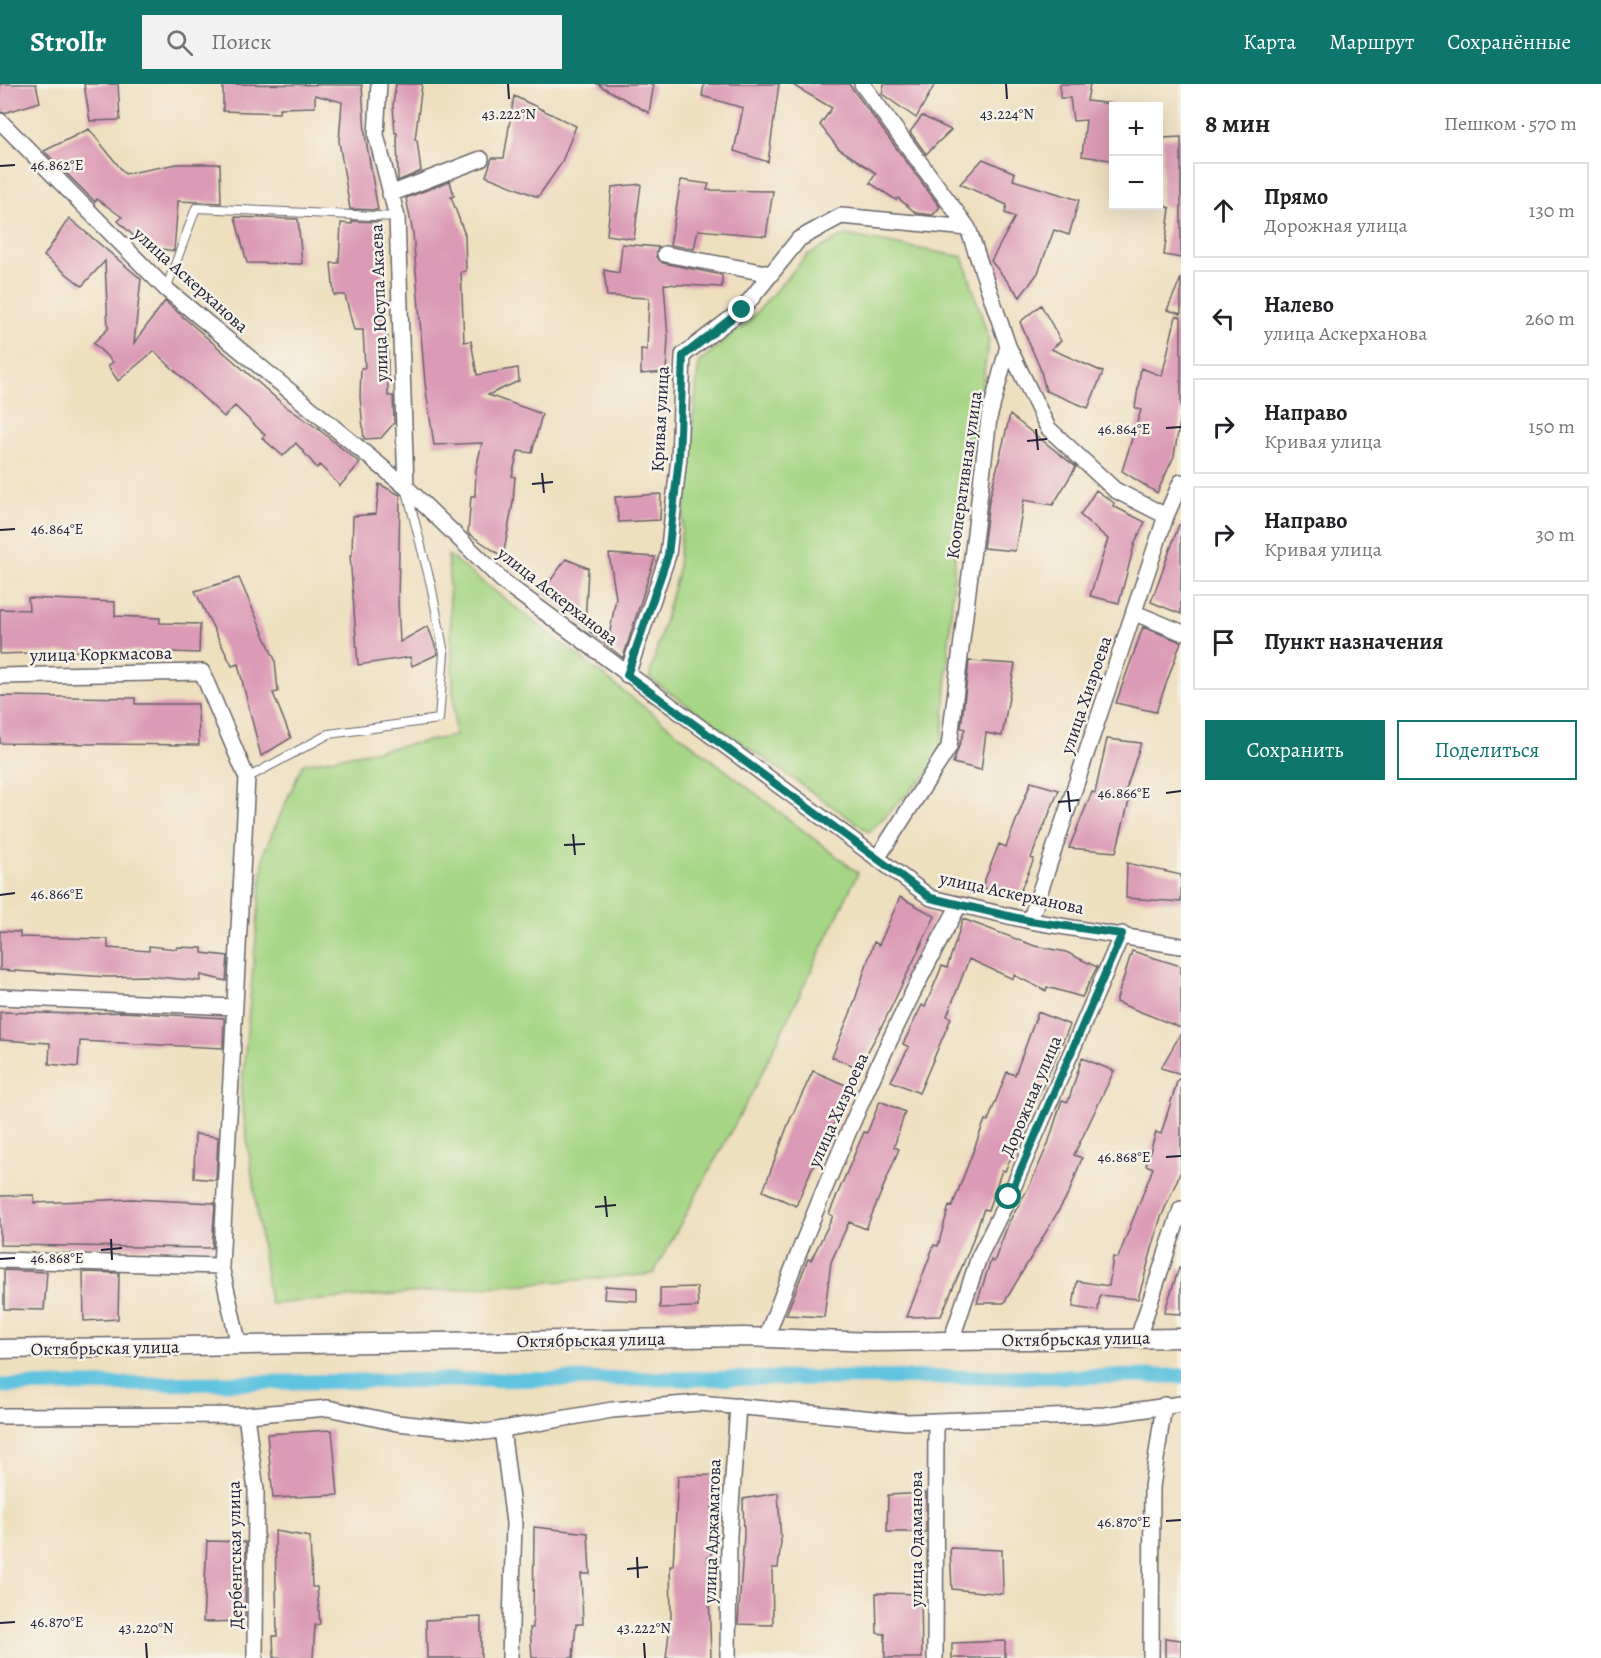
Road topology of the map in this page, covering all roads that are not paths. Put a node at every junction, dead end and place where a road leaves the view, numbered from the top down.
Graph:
1 (379, 84) edge
2 (862, 84) edge
3 (0, 121) edge
4 (481, 159) dead end
5 (390, 194) junction
6 (397, 217) junction
7 (968, 228) junction
8 (664, 254) dead end
9 (771, 274) junction
10 (166, 289) junction
11 (1008, 346) junction
12 (1181, 482) edge
13 (406, 488) junction
14 (1166, 516) junction
15 (1135, 613) junction
16 (1181, 632) edge
17 (627, 675) junction
18 (0, 676) edge
19 (247, 778) junction
20 (878, 857) junction
21 (959, 905) junction
22 (1030, 921) junction
23 (1122, 934) junction
24 (1181, 946) edge
25 (0, 997) edge
26 (234, 1007) junction
27 (1181, 1209) edge
28 (0, 1260) edge
29 (222, 1266) junction
30 (766, 1338) junction
31 (1138, 1338) junction
32 (1181, 1338) edge
33 (951, 1341) junction
34 (239, 1346) junction
35 (0, 1349) edge
36 (1181, 1404) edge
37 (1164, 1405) junction
38 (738, 1406) junction
39 (246, 1415) junction
40 (0, 1416) edge
41 (936, 1421) junction
42 (502, 1429) junction
43 (255, 1658) edge
44 (510, 1658) edge
45 (728, 1658) edge
46 (935, 1658) edge
47 (1151, 1658) edge

1 - 5 street, улица Юсупа Акаева
2 - 7 street
3 - 10 street, улица Аскерханова
4 - 5 street
5 - 6 street, улица Юсупа Акаева
6 - 10 lane
6 - 13 street, улица Юсупа Акаева
7 - 9 street, Кривая улица
7 - 11 street
8 - 9 street
9 - 17 street, Кривая улица
10 - 13 street, улица Аскерханова
11 - 14 street
11 - 20 street, Кооперативная улица
12 - 14 street, улица Хизроева
13 - 17 street, улица Аскерханова
13 - 19 lane
14 - 15 street, улица Хизроева
15 - 16 street
15 - 22 street, улица Хизроева
17 - 20 street, улица Аскерханова
18 - 19 street, улица Коркмасова
19 - 26 street
20 - 21 street, улица Аскерханова
21 - 22 street, улица Аскерханова
21 - 30 street, улица Хизроева
22 - 23 street, улица Аскерханова
23 - 24 street, улица Аскерханова
23 - 33 street, Дорожная улица
25 - 26 street
26 - 29 street
27 - 31 street
28 - 29 street
29 - 34 street
30 - 33 street, Октябрьская улица
30 - 34 street, Октябрьская улица
31 - 32 street, Октябрьская улица
31 - 33 street, Октябрьская улица
34 - 35 street, Октябрьская улица
36 - 37 street
37 - 41 street
37 - 47 street
38 - 41 street
38 - 42 street
38 - 45 street, улица Аджаматова
39 - 40 street
39 - 42 street
39 - 43 street, Дербентская улица
41 - 46 street, улица Одаманова
42 - 44 street

